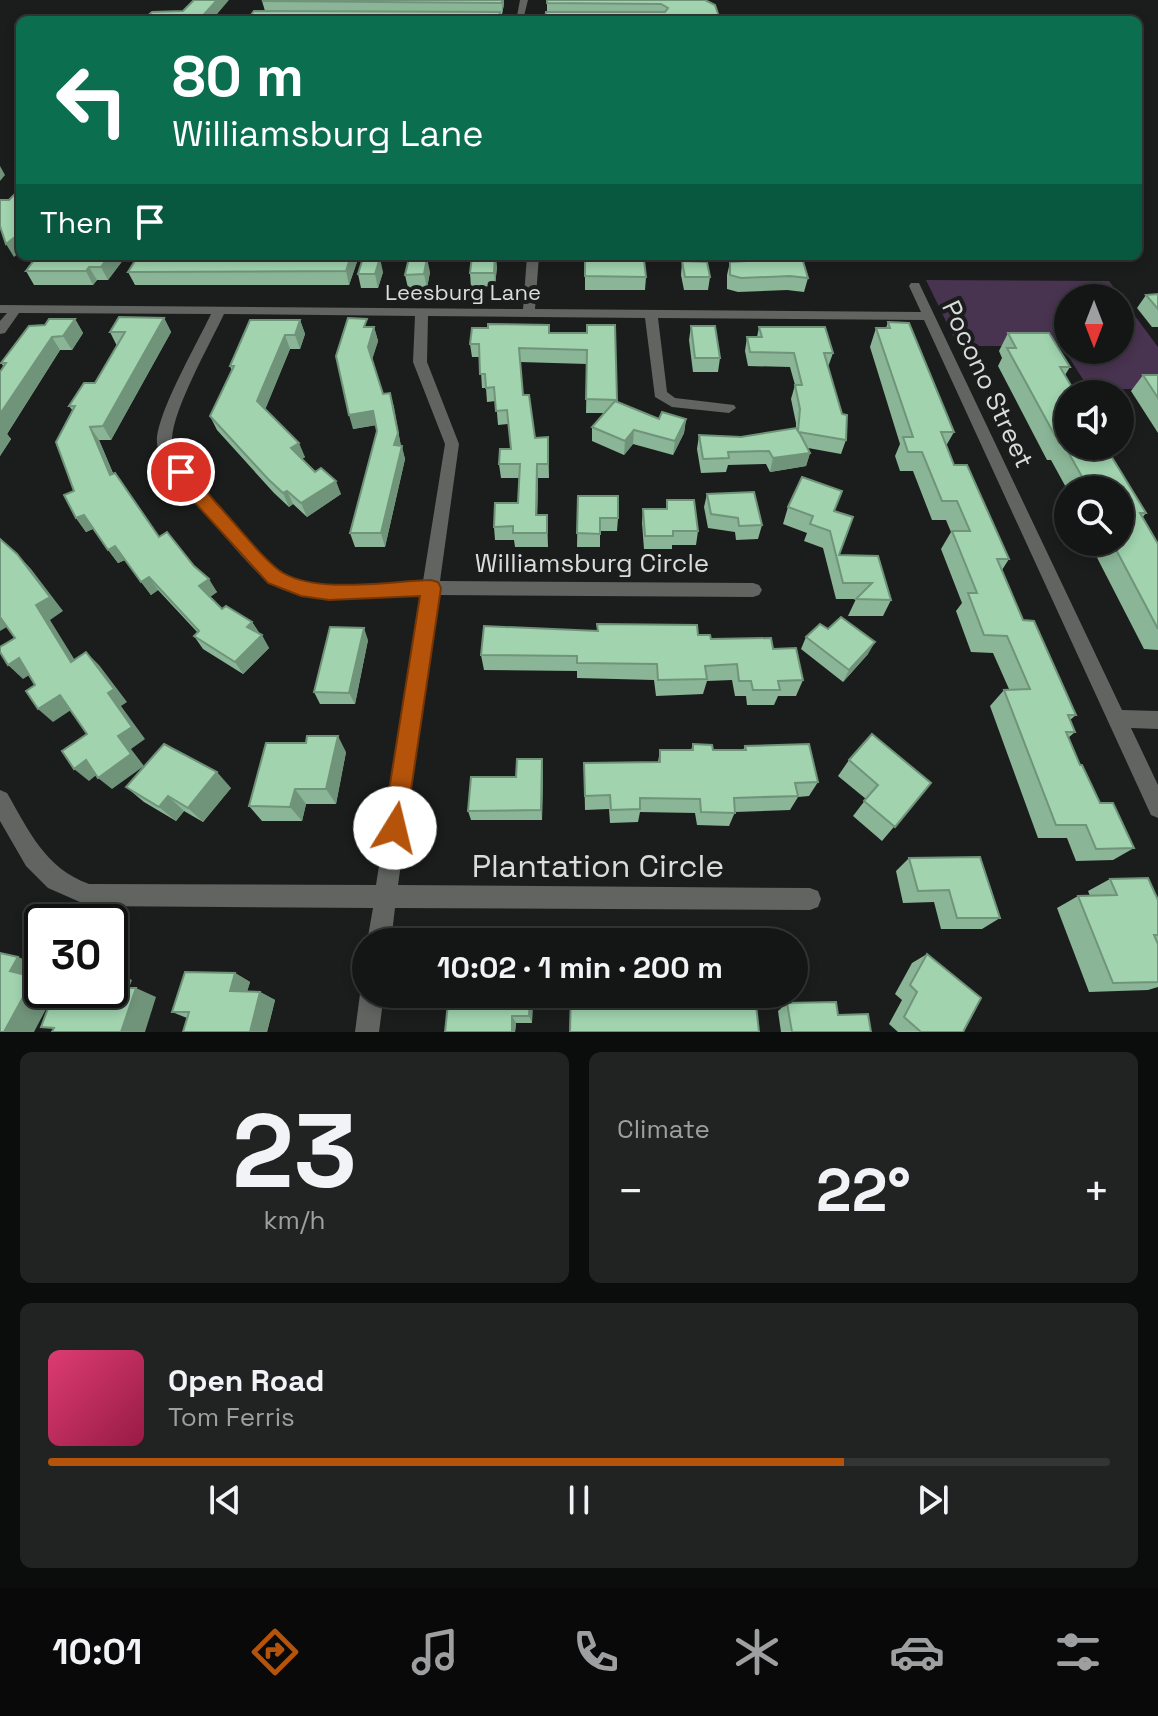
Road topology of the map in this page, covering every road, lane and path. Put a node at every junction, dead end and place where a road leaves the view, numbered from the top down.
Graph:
1 (247, 7) dead end
2 (240, 16) edge
3 (533, 260) edge
4 (915, 286) dead end
5 (0, 309) edge
6 (16, 309) junction
7 (220, 309) junction
8 (422, 312) junction
9 (529, 312) junction
10 (651, 312) junction
11 (926, 316) junction
12 (0, 330) edge
13 (729, 408) dead end
14 (431, 588) junction
15 (753, 590) dead end
16 (1117, 719) junction
17 (1158, 720) edge
18 (0, 800) edge
19 (1158, 808) edge
20 (385, 897) junction
21 (810, 899) dead end
22 (381, 928) edge
23 (370, 1008) edge
24 (367, 1032) edge

1 - 2 street
3 - 9 street
4 - 11 street, Pocono Street
5 - 6 street, Leesburg Lane
6 - 7 street, Leesburg Lane
6 - 12 street
7 - 8 street, Leesburg Lane
7 - 14 street, Williamsburg Circle
8 - 9 street, Leesburg Lane
8 - 14 street
9 - 10 street, Leesburg Lane
10 - 11 street, Leesburg Lane
10 - 13 street
11 - 16 street, Pocono Street
14 - 15 street, Williamsburg Circle
14 - 20 street
16 - 17 street
16 - 19 street, Pocono Street
18 - 20 street, Plantation Circle
20 - 21 street, Plantation Circle
20 - 22 street
23 - 24 street

